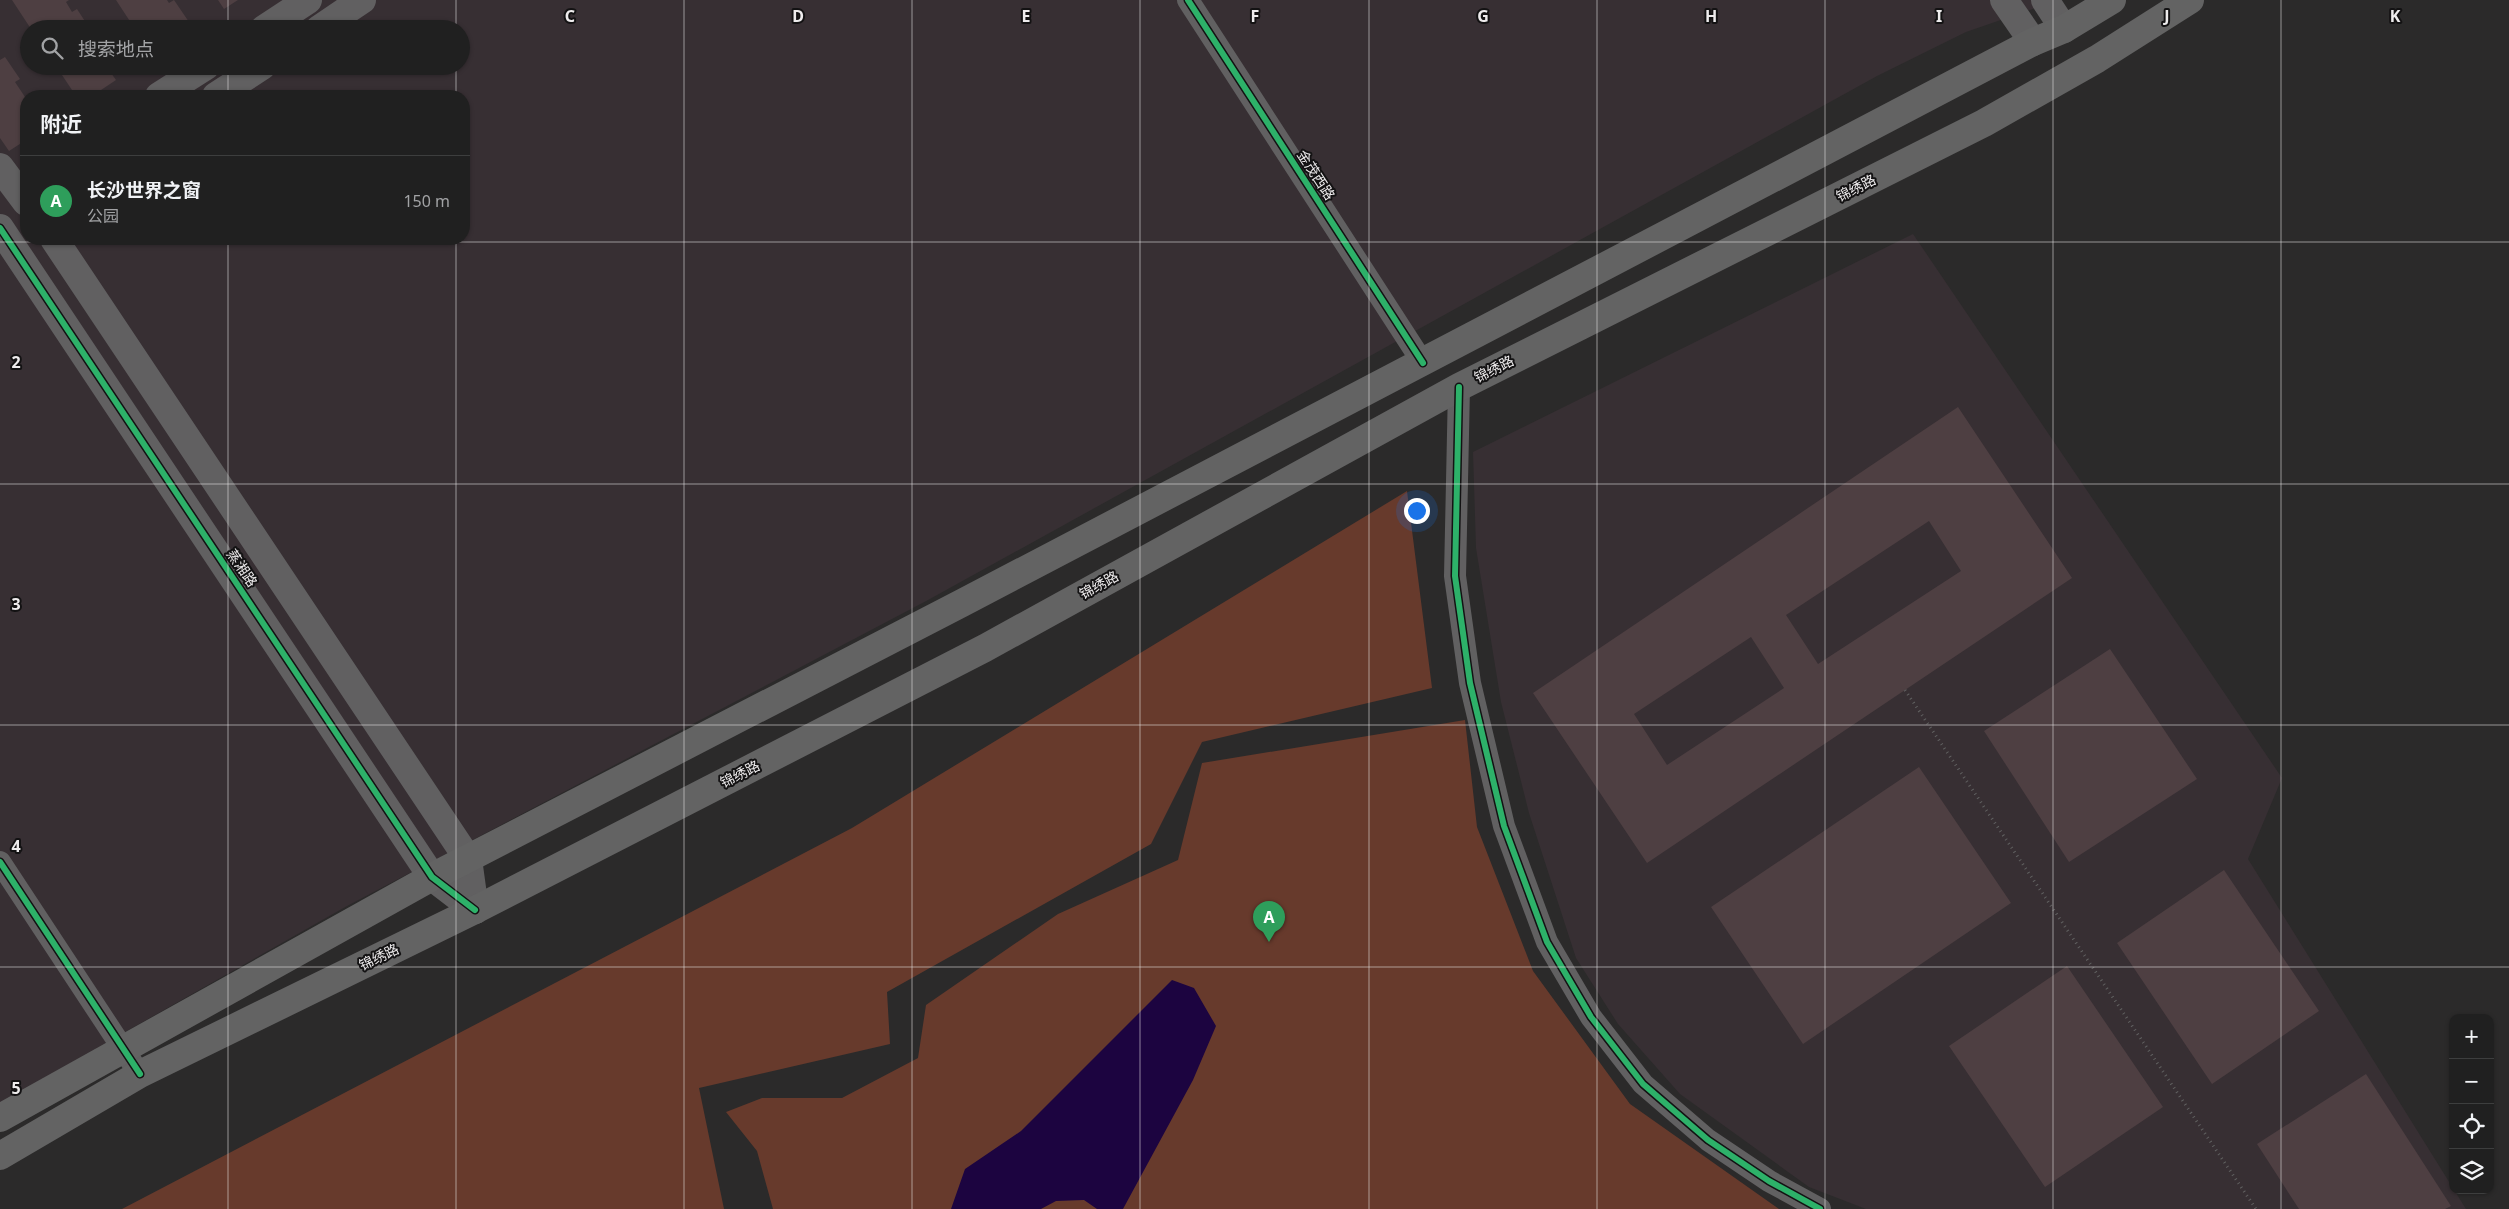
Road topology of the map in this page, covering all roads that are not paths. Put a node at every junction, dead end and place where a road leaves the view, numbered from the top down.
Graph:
1 (308, 0) edge
2 (362, 0) edge
3 (1188, 0) edge
4 (2004, 0) edge
5 (2045, 0) edge
6 (2112, 0) edge
7 (2190, 0) edge
8 (278, 20) edge
9 (332, 20) edge
10 (2064, 29) junction
11 (2033, 42) junction
12 (192, 75) edge
13 (248, 75) edge
14 (168, 90) edge
15 (225, 90) edge
16 (0, 167) edge
17 (17, 194) edge
18 (7, 229) edge
19 (58, 245) edge
20 (1423, 363) junction
21 (1459, 387) junction
22 (468, 859) junction
23 (0, 862) edge
24 (432, 877) junction
25 (475, 910) junction
26 (124, 1048) junction
27 (140, 1074) junction
28 (0, 1118) edge
29 (0, 1156) edge
30 (1820, 1209) edge

1 - 8 street
2 - 9 street
3 - 20 street, 金茂西路
4 - 11 street
5 - 10 street
6 - 10 main road
7 - 21 main road, 锦绣路
10 - 11 main road
11 - 20 main road
12 - 14 street
13 - 15 street
16 - 17 street
18 - 24 street, 蒸湘路
19 - 22 street, 蒸湘路
20 - 22 main road
21 - 25 main road, 锦绣路
21 - 30 street
22 - 24 main road
22 - 25 street, 蒸湘路
23 - 26 street
24 - 25 street, 蒸湘路
24 - 26 main road
25 - 27 main road, 锦绣路
26 - 27 street
26 - 28 main road
27 - 29 main road, 锦绣路

